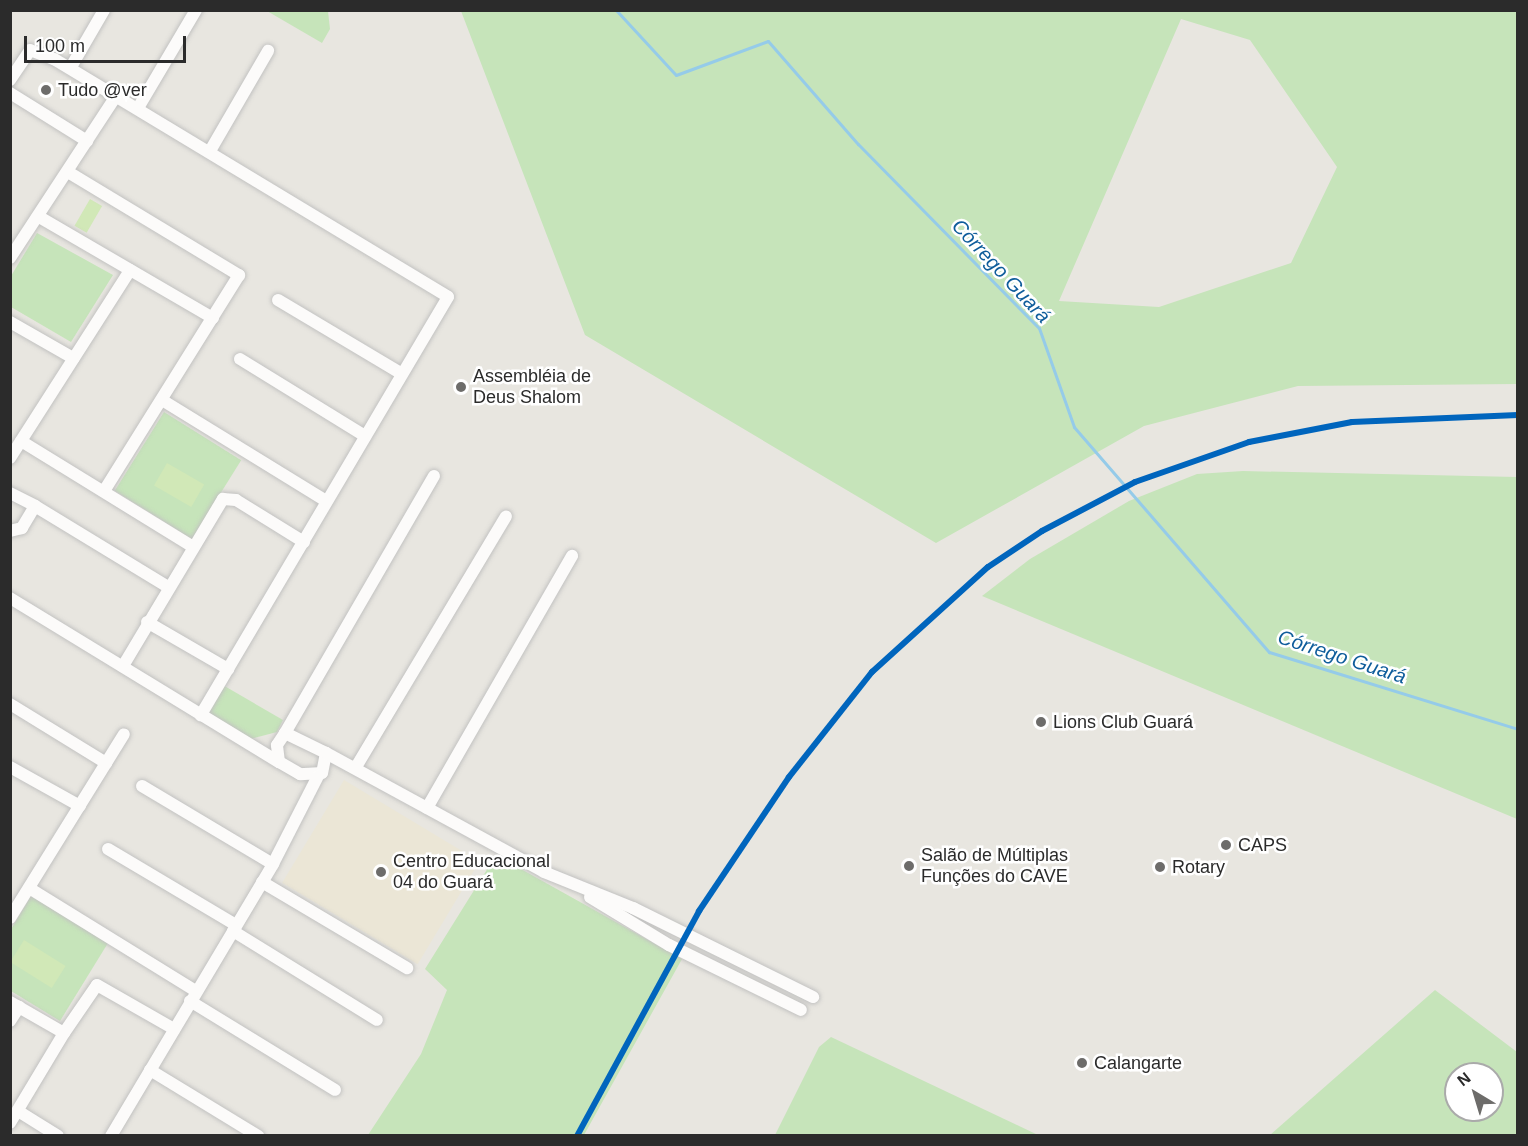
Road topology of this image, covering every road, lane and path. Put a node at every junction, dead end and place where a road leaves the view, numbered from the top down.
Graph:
1 (104, 10) edge
2 (196, 10) edge
3 (268, 51) dead end
4 (71, 67) junction
5 (10, 80) edge
6 (10, 93) edge
7 (116, 96) junction
8 (138, 108) junction
9 (87, 141) junction
10 (210, 151) junction
11 (68, 172) junction
12 (41, 218) junction
13 (10, 258) edge
14 (130, 270) junction
15 (278, 300) dead end
16 (213, 318) junction
17 (10, 322) edge
18 (73, 358) junction
19 (240, 359) dead end
20 (402, 374) junction
21 (162, 400) junction
22 (365, 436) junction
23 (21, 441) junction
24 (10, 458) edge
25 (434, 476) dead end
26 (104, 491) junction
27 (10, 493) edge
28 (326, 501) junction
29 (35, 507) junction
30 (506, 516) dead end
31 (10, 531) edge
32 (304, 542) junction
33 (192, 546) junction
34 (572, 556) dead end
35 (168, 587) junction
36 (10, 598) edge
37 (147, 622) junction
38 (123, 666) junction
39 (228, 669) junction
40 (10, 704) edge
41 (201, 714) junction
42 (124, 734) dead end
43 (282, 736) junction
44 (255, 746) junction
45 (326, 753) junction
46 (279, 762) junction
47 (106, 763) junction
48 (10, 767) edge
49 (356, 767) junction
50 (318, 776) junction
51 (142, 786) dead end
52 (80, 806) junction
53 (427, 808) junction
54 (108, 849) dead end
55 (273, 864) junction
56 (563, 880) junction
57 (262, 882) junction
58 (29, 888) junction
59 (10, 918) edge
60 (234, 928) junction
61 (407, 968) dead end
62 (193, 996) junction
63 (813, 996) dead end
64 (15, 1005) edge
65 (801, 1010) dead end
66 (377, 1020) dead end
67 (10, 1021) edge
68 (174, 1029) junction
69 (64, 1033) junction
70 (150, 1070) junction
71 (335, 1090) dead end
72 (18, 1111) junction
73 (10, 1123) edge
74 (58, 1136) edge
75 (111, 1136) edge
76 (258, 1136) edge

1 - 4 street
2 - 8 street
3 - 10 street
4 - 5 street
4 - 7 street
6 - 9 street
7 - 8 street
7 - 9 street
8 - 10 street
9 - 11 street
10 - 20 street
11 - 12 street
11 - 16 street
12 - 13 street
12 - 14 street
14 - 16 street
14 - 18 street
15 - 20 street
16 - 21 street
17 - 18 street
18 - 23 street
19 - 22 street
20 - 22 street
21 - 26 street
21 - 28 street
22 - 28 street
23 - 24 street
23 - 26 street
25 - 43 street
26 - 33 street
27 - 29 street
28 - 32 street
29 - 31 street
29 - 35 street
30 - 49 street
32 - 33 street
32 - 39 street
33 - 35 street
34 - 53 street
35 - 37 street
36 - 38 street
37 - 38 street
37 - 39 street
38 - 41 street
39 - 41 street
40 - 47 street
41 - 44 street
42 - 47 street
43 - 44 street
43 - 45 street
43 - 46 street
44 - 46 street
45 - 49 street
45 - 50 street
46 - 50 street
47 - 52 street
48 - 52 street
49 - 53 street
50 - 55 street
51 - 55 street
52 - 58 street
53 - 56 street
54 - 60 street
55 - 57 street
56 - 63 street
56 - 65 street
57 - 60 street
57 - 61 street
58 - 59 street
58 - 62 street
60 - 62 street
60 - 66 street
62 - 68 street
62 - 71 street
64 - 67 street
64 - 69 street
68 - 69 street
68 - 70 street
69 - 72 street
70 - 75 street
70 - 76 street
72 - 73 street
72 - 74 street

